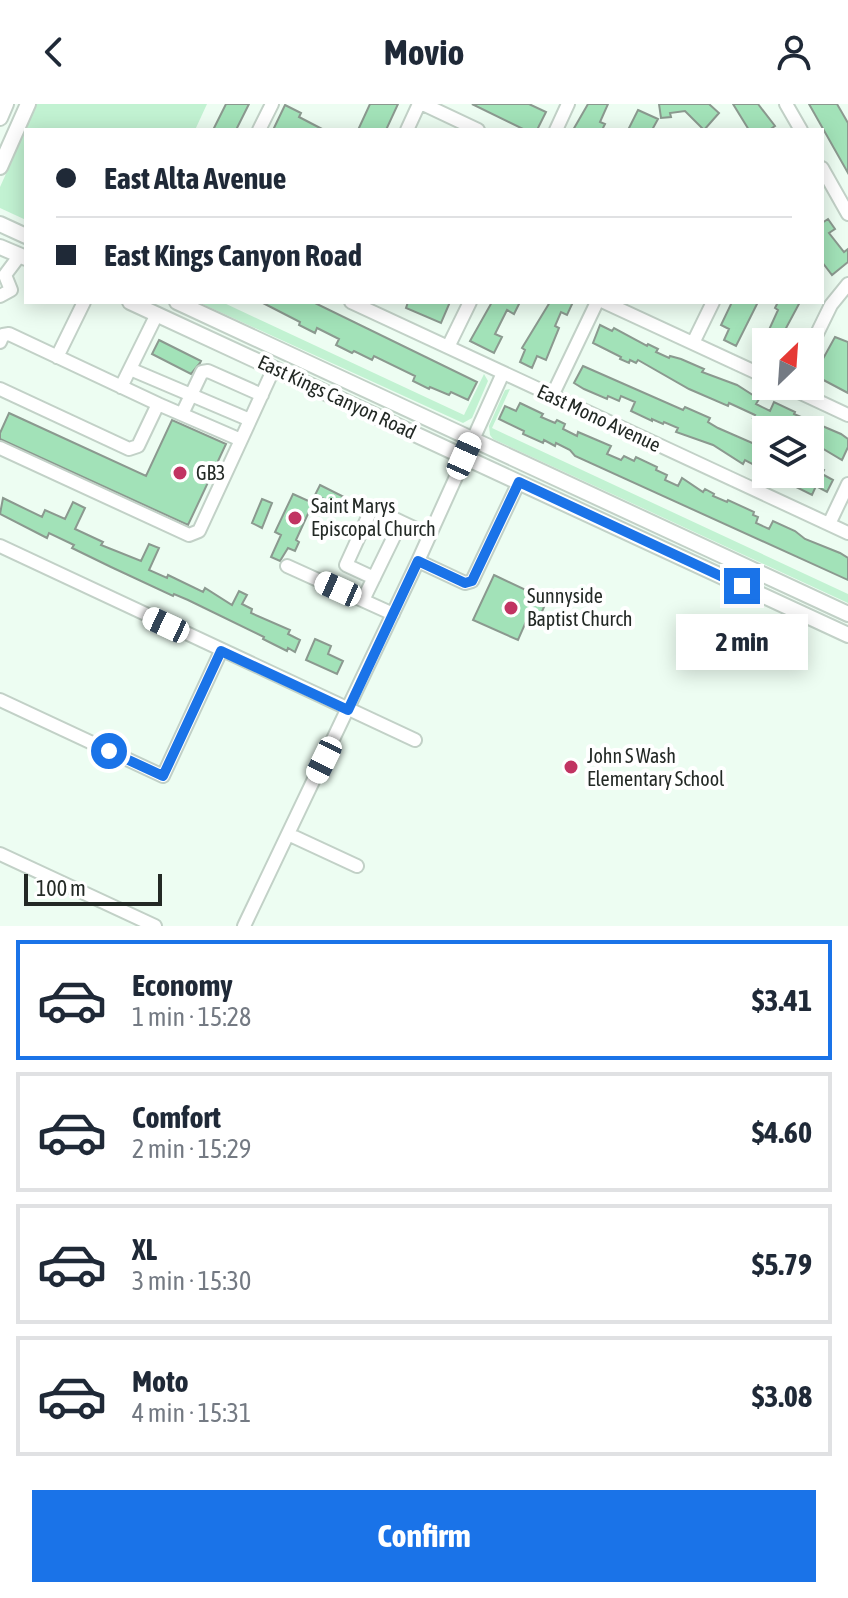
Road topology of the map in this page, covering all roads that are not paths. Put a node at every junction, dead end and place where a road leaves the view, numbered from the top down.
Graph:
1 (6, 104) edge
2 (28, 104) edge
3 (272, 104) edge
4 (421, 104) edge
5 (568, 104) edge
6 (786, 104) edge
7 (0, 118) edge
8 (260, 128) edge
9 (408, 128) edge
10 (474, 128) edge
11 (557, 128) edge
12 (800, 128) edge
13 (0, 167) edge
14 (824, 172) edge
15 (848, 214) edge
16 (0, 224) edge
17 (24, 235) edge
18 (0, 247) edge
19 (23, 256) edge
20 (2, 274) edge
21 (848, 284) edge
22 (0, 296) edge
23 (83, 304) edge
24 (134, 304) edge
25 (181, 304) edge
26 (355, 304) edge
27 (469, 304) edge
28 (596, 304) edge
29 (608, 304) edge
30 (712, 304) edge
31 (157, 314) junction
32 (820, 328) edge
33 (0, 342) edge
34 (693, 343) junction
35 (448, 347) junction
36 (57, 357) junction
37 (299, 359) junction
38 (274, 368) junction
39 (130, 369) junction
40 (752, 370) edge
41 (503, 373) junction
42 (121, 387) junction
43 (0, 389) edge
44 (190, 395) junction
45 (262, 395) junction
46 (552, 396) junction
47 (817, 400) edge
48 (158, 404) junction
49 (182, 414) junction
50 (848, 415) edge
51 (250, 420) junction
52 (472, 439) junction
53 (241, 440) junction
54 (0, 448) edge
55 (464, 456) junction
56 (519, 482) junction
57 (848, 484) edge
58 (401, 522) junction
59 (829, 524) junction
60 (848, 533) edge
61 (429, 535) junction
62 (0, 546) edge
63 (418, 561) junction
64 (287, 566) dead end
65 (374, 578) junction
66 (363, 600) junction
67 (393, 614) junction
68 (848, 614) edge
69 (848, 635) edge
70 (221, 651) junction
71 (0, 700) edge
72 (348, 710) junction
73 (415, 740) dead end
74 (288, 834) junction
75 (0, 854) edge
76 (357, 866) dead end
77 (155, 926) edge
78 (244, 926) edge

1 - 7 main road
2 - 13 main road
3 - 8 street
4 - 9 street
4 - 10 street
5 - 11 street
6 - 12 street
14 - 15 street
16 - 17 main road
18 - 19 main road
19 - 20 street
20 - 22 street
21 - 32 street
23 - 36 street
24 - 31 main road, East Kings Canyon Road
25 - 37 main road, East Kings Canyon Road
26 - 35 street, East Mono Avenue
27 - 35 street
28 - 46 street
29 - 34 street
30 - 34 street
31 - 37 main road
31 - 38 main road, East Kings Canyon Road
31 - 39 street
33 - 36 street
34 - 40 street
35 - 41 street, East Mono Avenue
36 - 42 street
37 - 52 main road, East Kings Canyon Road
38 - 45 street
38 - 55 main road, East Kings Canyon Road
39 - 42 street
39 - 44 street
41 - 46 street, East Mono Avenue
41 - 52 street
42 - 48 street
43 - 48 street
44 - 45 street
44 - 49 street
44 - 51 street
45 - 51 street
46 - 59 street, East Mono Avenue
47 - 50 street
48 - 49 street
49 - 53 street
51 - 53 street
52 - 55 street
52 - 68 main road, East Kings Canyon Road
53 - 54 street
55 - 56 main road, East Kings Canyon Road
55 - 61 street
56 - 63 street
56 - 69 main road, East Kings Canyon Road
57 - 59 street
58 - 61 street
58 - 65 street
58 - 65 street
59 - 60 street, East Mono Avenue
61 - 63 street
62 - 70 street
63 - 67 street
64 - 66 street
65 - 66 street
66 - 67 street
67 - 72 street
70 - 71 street
70 - 72 street
72 - 73 street
72 - 74 street
74 - 76 street
74 - 78 street
75 - 77 street

